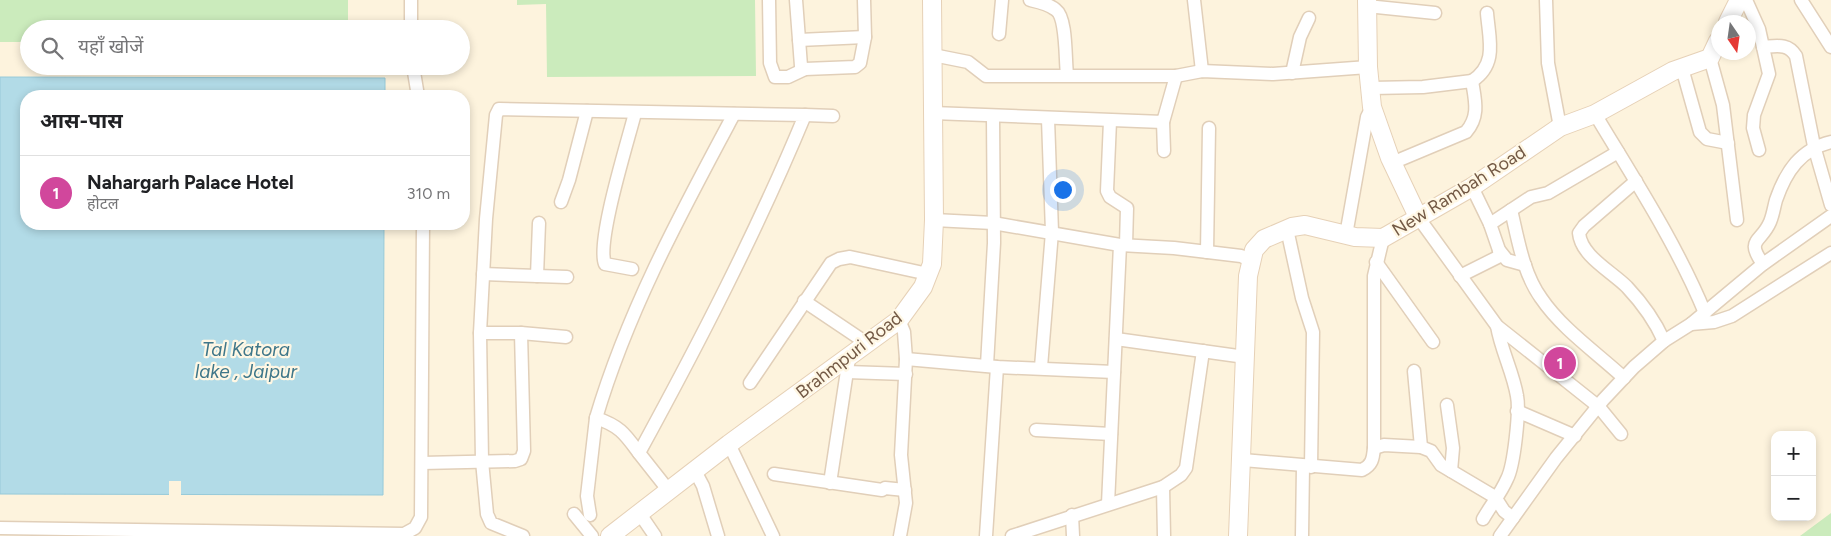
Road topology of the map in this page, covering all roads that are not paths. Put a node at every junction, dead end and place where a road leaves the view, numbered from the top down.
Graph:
1 (410, 0) edge
2 (769, 0) edge
3 (796, 0) edge
4 (864, 0) edge
5 (932, 0) edge
6 (1002, 0) edge
7 (1030, 0) edge
8 (1194, 0) edge
9 (1546, 0) edge
10 (1739, 0) edge
11 (1746, 0) edge
12 (1801, 0) edge
13 (1367, 3) edge
14 (1435, 13) dead end
15 (1487, 13) dead end
16 (1732, 15) edge
17 (1309, 18) dead end
18 (411, 20) edge
19 (998, 34) dead end
20 (866, 37) junction
21 (799, 40) junction
22 (1831, 47) edge
23 (1763, 48) junction
24 (933, 55) junction
25 (1710, 58) joint
26 (1368, 67) junction
27 (1682, 68) junction
28 (805, 69) junction
29 (1202, 71) junction
30 (1292, 73) junction
31 (1067, 74) junction
32 (414, 75) edge
33 (1176, 76) junction
34 (1472, 80) junction
35 (1371, 88) junction
36 (417, 90) edge
37 (1372, 107) junction
38 (587, 112) junction
39 (635, 113) junction
40 (933, 113) junction
41 (734, 114) junction
42 (1595, 114) junction
43 (805, 115) junction
44 (833, 116) dead end
45 (993, 117) junction
46 (1048, 119) junction
47 (1110, 121) junction
48 (1163, 122) junction
49 (1560, 127) junction
50 (1209, 128) dead end
51 (1831, 142) edge
52 (1728, 143) junction
53 (1814, 146) junction
54 (1759, 150) dead end
55 (1164, 151) dead end
56 (1618, 152) junction
57 (1392, 162) junction
58 (1636, 181) junction
59 (1472, 188) junction
60 (561, 202) dead end
61 (1831, 205) edge
62 (1511, 210) junction
63 (1831, 216) edge
64 (1418, 217) junction
65 (934, 220) junction
66 (1737, 220) dead end
67 (539, 222) dead end
68 (993, 223) junction
69 (1490, 224) junction
70 (1288, 229) junction
71 (423, 230) edge
72 (1052, 232) junction
73 (1346, 235) junction
74 (1383, 238) junction
75 (1123, 245) junction
76 (1499, 250) junction
77 (1207, 252) junction
78 (1831, 253) edge
79 (1252, 261) junction
80 (1376, 262) junction
81 (1763, 264) junction
82 (1525, 266) junction
83 (632, 269) dead end
84 (483, 274) junction
85 (928, 274) junction
86 (537, 276) junction
87 (1460, 276) junction
88 (567, 277) dead end
89 (804, 301) junction
90 (1705, 313) junction
91 (899, 320) junction
92 (1691, 324) junction
93 (1497, 326) junction
94 (480, 333) junction
95 (521, 333) junction
96 (566, 337) dead end
97 (1116, 339) junction
98 (1664, 341) junction
99 (1433, 342) dead end
100 (868, 344) junction
101 (1203, 351) junction
102 (1245, 357) junction
103 (906, 359) junction
104 (848, 365) junction
105 (992, 366) junction
106 (1041, 367) junction
107 (1414, 371) dead end
108 (1114, 372) junction
109 (906, 374) junction
110 (1624, 378) junction
111 (750, 383) dead end
112 (1447, 405) dead end
113 (1599, 407) junction
114 (1517, 412) junction
115 (596, 418) junction
116 (1036, 430) dead end
117 (1111, 434) junction
118 (1621, 434) dead end
119 (1575, 436) junction
120 (729, 444) junction
121 (1421, 447) junction
122 (1374, 448) junction
123 (639, 453) junction
124 (1243, 460) junction
125 (482, 461) junction
126 (422, 463) junction
127 (1307, 467) junction
128 (695, 471) junction
129 (1451, 471) junction
130 (774, 474) dead end
131 (830, 483) junction
132 (1163, 487) junction
133 (905, 490) junction
134 (668, 491) junction
135 (1495, 497) junction
136 (1108, 504) junction
137 (574, 514) dead end
138 (640, 514) junction
139 (590, 515) dead end
140 (1072, 515) junction
141 (1513, 518) junction
142 (1484, 519) dead end
143 (0, 528) edge
144 (344, 535) edge
145 (385, 535) edge
146 (523, 536) edge
147 (592, 536) edge
148 (610, 536) edge
149 (655, 536) edge
150 (718, 536) edge
151 (773, 536) edge
152 (900, 536) edge
153 (986, 536) edge
154 (1012, 536) edge
155 (1073, 536) edge
156 (1164, 536) edge
157 (1238, 536) edge
158 (1302, 536) edge
159 (1500, 536) edge

1 - 18 street
2 - 28 street
3 - 21 street
4 - 20 street
5 - 24 street, Brahmpuri Road
6 - 19 street
7 - 31 street
8 - 29 street
9 - 49 street
10 - 16 street
11 - 23 street
12 - 22 street
13 - 14 street
13 - 26 street
15 - 34 street
17 - 30 street
20 - 21 street
20 - 28 street
21 - 28 street
23 - 53 street
23 - 54 street
24 - 31 street
24 - 40 street, Brahmpuri Road
25 - 27 street, New Rambah Road
25 - 52 street
26 - 30 street
26 - 35 street
27 - 42 street, New Rambah Road
27 - 52 street
29 - 30 street
29 - 33 street
31 - 33 street
32 - 36 street
33 - 48 street
34 - 35 street
34 - 57 street
35 - 37 street
37 - 57 street
37 - 73 street
38 - 39 street
38 - 60 street
38 - 84 street
39 - 41 street
39 - 83 street
40 - 45 street
40 - 65 street, Brahmpuri Road
41 - 43 street
41 - 115 street
42 - 49 street, New Rambah Road
42 - 56 street
43 - 44 street
43 - 123 street
45 - 46 street
45 - 68 street
46 - 47 street
46 - 72 street
47 - 48 street
47 - 75 street
48 - 55 street
49 - 59 street, New Rambah Road
50 - 77 street
51 - 53 street
52 - 66 street
53 - 61 street
53 - 81 street
56 - 58 street
56 - 62 street
57 - 64 street
58 - 90 street
58 - 98 street
59 - 64 street, New Rambah Road
59 - 69 street
62 - 69 street
62 - 82 street
63 - 81 street
64 - 74 street, New Rambah Road
64 - 87 street
65 - 68 street
65 - 85 street, Brahmpuri Road
67 - 86 street
68 - 72 street
68 - 105 street
69 - 76 street
70 - 73 street, New Rambah Road
70 - 79 street, New Rambah Road
70 - 127 street
71 - 126 street
72 - 75 street
72 - 106 street
73 - 74 street, New Rambah Road
74 - 80 street
75 - 77 street
75 - 97 street
76 - 82 street
76 - 87 street
77 - 79 street
78 - 92 street
79 - 102 street, New Rambah Road
80 - 99 street
80 - 122 street
81 - 90 street
82 - 110 street
84 - 86 street
84 - 94 street
85 - 89 street
85 - 91 street, Brahmpuri Road
86 - 88 street
87 - 93 street
89 - 100 street
89 - 111 street
90 - 92 street
91 - 100 street, Brahmpuri Road
91 - 103 street
92 - 98 street
93 - 113 street
93 - 114 street
94 - 95 street
94 - 125 street
95 - 96 street
95 - 125 street
97 - 101 street
97 - 108 street
98 - 110 street
100 - 104 street, Brahmpuri Road
101 - 102 street
101 - 132 street
102 - 124 street, New Rambah Road
103 - 105 street
103 - 109 street
104 - 109 street
104 - 120 street, Brahmpuri Road
104 - 131 street
105 - 106 street
105 - 153 street
106 - 108 street
107 - 121 street
108 - 117 street
109 - 133 street
110 - 113 street
112 - 129 street
113 - 118 street
113 - 119 street
114 - 119 street
114 - 135 street
115 - 123 street
115 - 139 street
116 - 117 street
117 - 136 street
119 - 141 street
120 - 128 street, Brahmpuri Road
120 - 151 street
121 - 122 street
121 - 129 street
122 - 127 street
123 - 134 street
124 - 127 street
124 - 157 street, New Rambah Road
125 - 126 street
125 - 146 street
126 - 145 street
127 - 158 street
128 - 134 street, Brahmpuri Road
128 - 150 street
129 - 135 street
130 - 131 street
131 - 133 street
132 - 136 street
132 - 156 street
133 - 152 street
134 - 138 street, Brahmpuri Road
135 - 141 street
135 - 142 street
136 - 140 street
137 - 147 street
138 - 148 street, Brahmpuri Road
138 - 149 street
140 - 154 street
140 - 155 street
141 - 159 street
143 - 144 street
144 - 145 street

